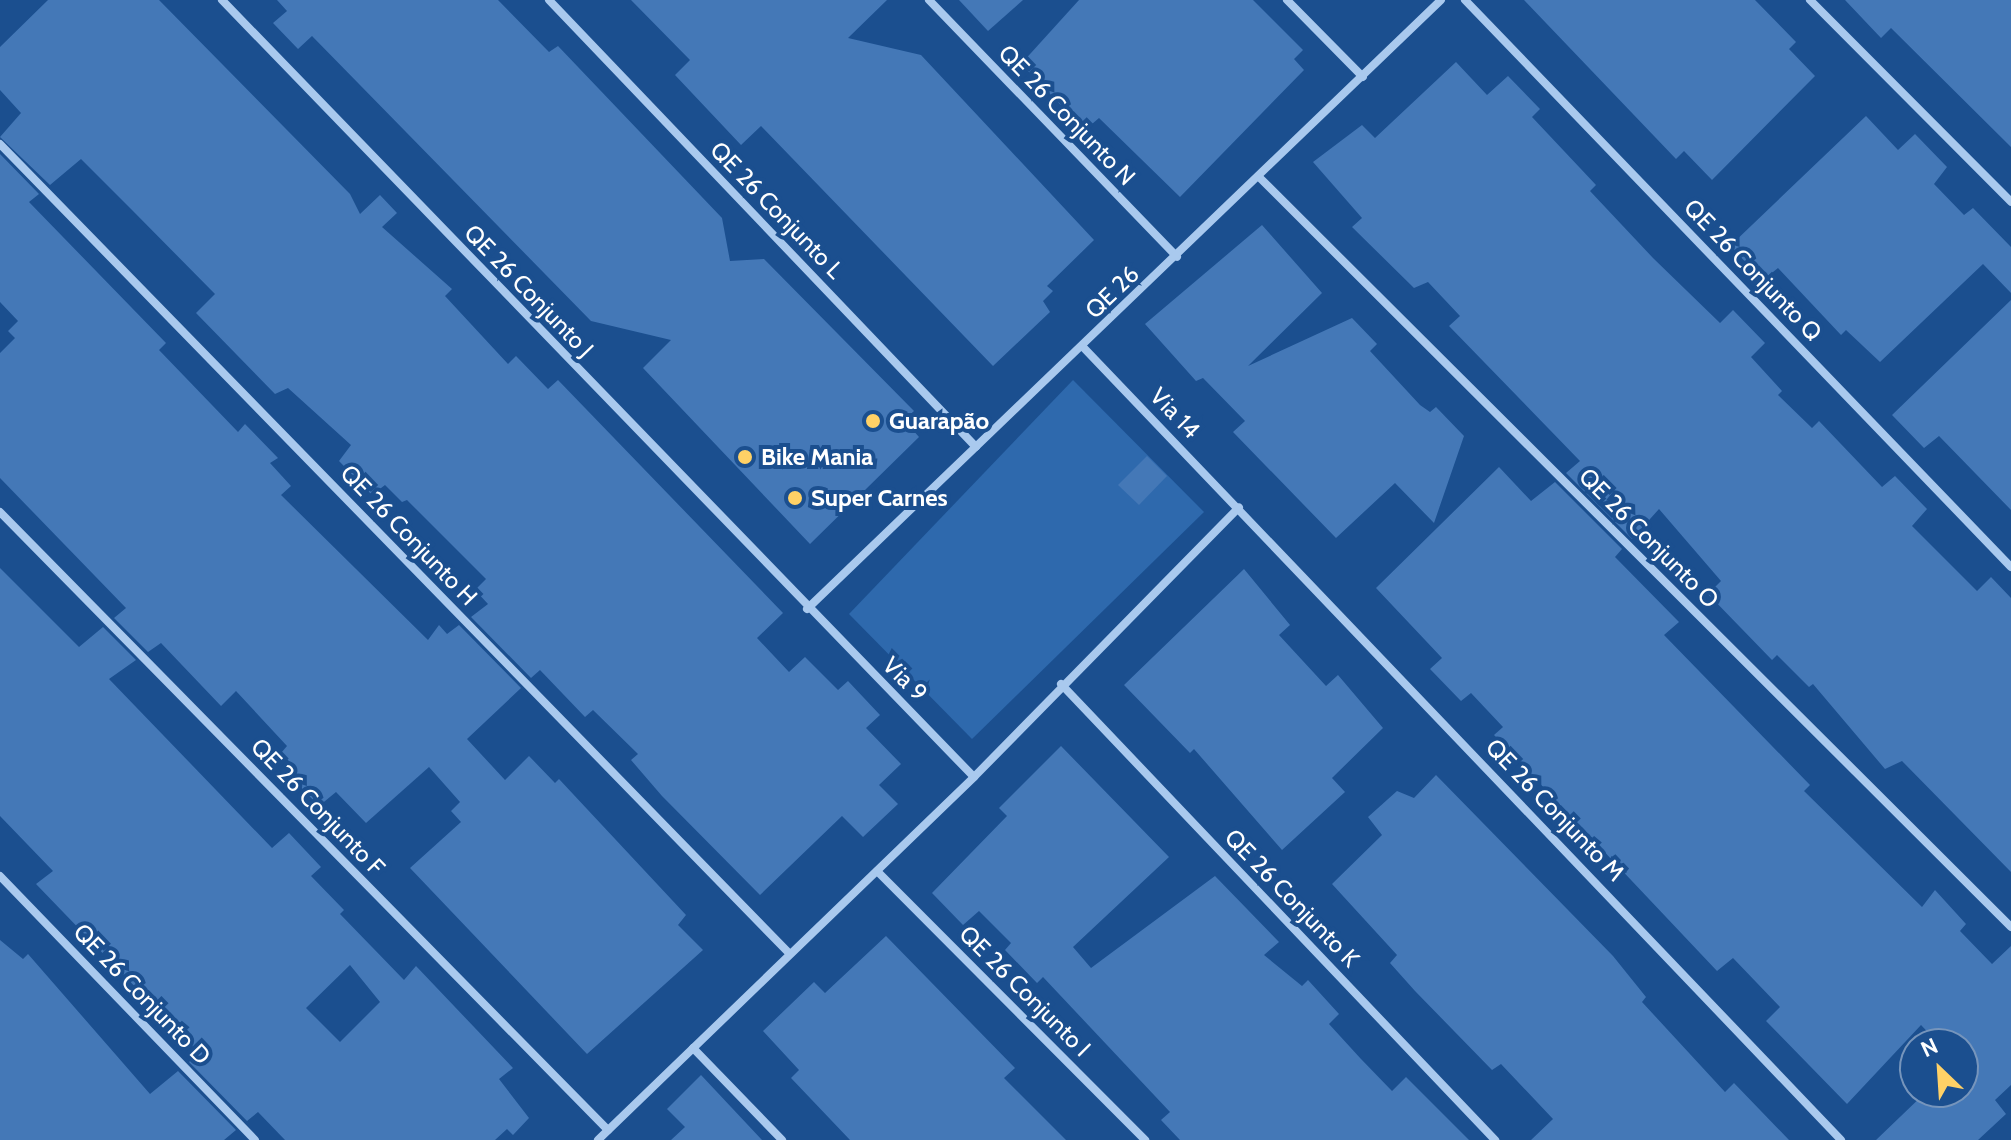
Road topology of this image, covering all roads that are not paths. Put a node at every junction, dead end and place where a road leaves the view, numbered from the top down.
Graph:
1 (222, 0) edge
2 (549, 0) edge
3 (929, 0) edge
4 (1287, 0) edge
5 (1441, 0) edge
6 (1465, 0) edge
7 (1810, 0) edge
8 (1363, 77) junction
9 (0, 144) edge
10 (1259, 177) junction
11 (2011, 202) edge
12 (1177, 257) junction
13 (1083, 347) junction
14 (976, 447) junction
15 (1239, 507) junction
16 (0, 512) edge
17 (2011, 567) edge
18 (807, 609) junction
19 (1061, 684) junction
20 (974, 777) junction
21 (877, 871) junction
22 (0, 876) edge
23 (2011, 927) edge
24 (790, 954) junction
25 (693, 1048) junction
26 (608, 1130) junction
27 (255, 1140) edge
28 (598, 1140) edge
29 (782, 1140) edge
30 (1145, 1140) edge
31 (1495, 1140) edge
32 (1841, 1140) edge

1 - 18 street, QE 26 Conjunto J
2 - 14 street, QE 26 Conjunto L
3 - 12 street, QE 26 Conjunto N
4 - 8 street
5 - 8 street, QE 26
6 - 17 street, QE 26 Conjunto Q
7 - 11 street
8 - 10 street, QE 26
9 - 24 street, QE 26 Conjunto H
10 - 12 street, QE 26
10 - 23 street, QE 26 Conjunto O
12 - 13 street, QE 26
13 - 14 street, QE 26
13 - 15 street, Via 14
14 - 18 street, QE 26
15 - 19 street
15 - 32 street, QE 26 Conjunto M
16 - 26 street, QE 26 Conjunto F
18 - 20 street, Via 9
19 - 20 street
19 - 31 street, QE 26 Conjunto K
20 - 21 street
21 - 24 street
21 - 30 street, QE 26 Conjunto I
22 - 27 street, QE 26 Conjunto D
24 - 25 street
25 - 26 street
25 - 29 street
26 - 28 street

